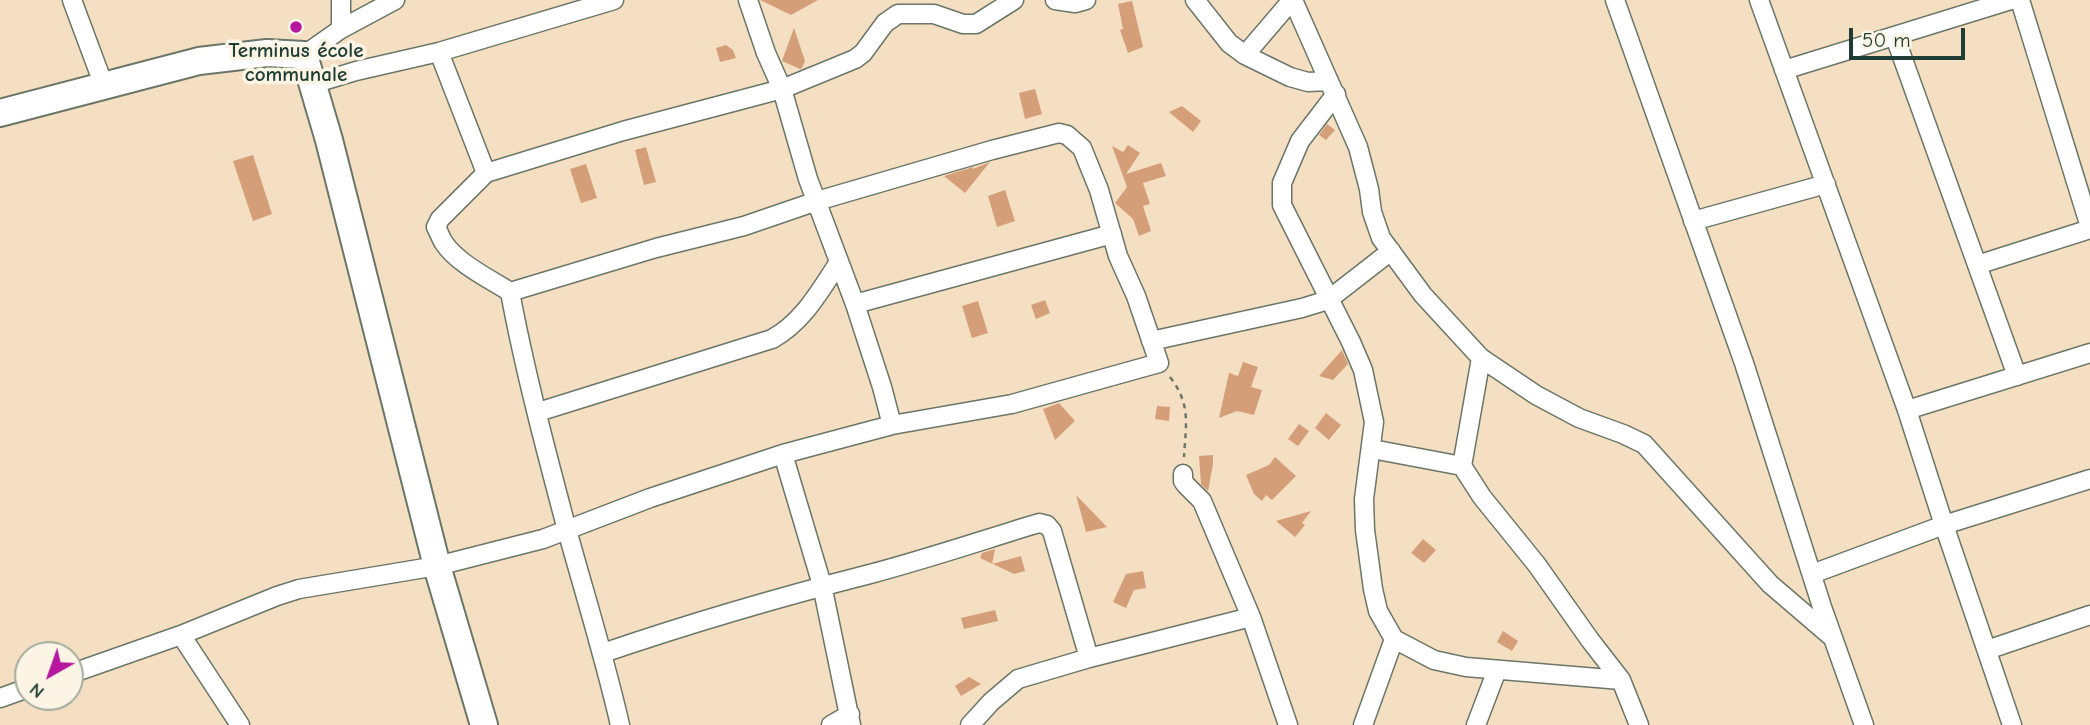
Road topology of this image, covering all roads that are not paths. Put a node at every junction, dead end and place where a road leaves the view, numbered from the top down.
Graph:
1 (72, 0) edge
2 (341, 0) edge
3 (395, 0) edge
4 (614, 0) edge
5 (748, 0) edge
6 (1014, 0) edge
7 (1055, 0) edge
8 (1086, 0) edge
9 (1195, 0) edge
10 (1293, 0) edge
11 (1615, 0) edge
12 (1759, 0) edge
13 (2011, 0) edge
14 (2020, 0) edge
15 (341, 29) junction
16 (1895, 37) junction
17 (439, 52) junction
18 (304, 55) junction
19 (1245, 55) junction
20 (1784, 70) junction
21 (313, 84) junction
22 (104, 86) junction
23 (1333, 88) junction
24 (782, 89) junction
25 (0, 113) edge
26 (486, 173) junction
27 (1826, 184) junction
28 (817, 201) junction
29 (1693, 221) junction
30 (2090, 228) edge
31 (1112, 234) junction
32 (1391, 251) junction
33 (839, 262) junction
34 (1977, 265) junction
35 (510, 292) junction
36 (1328, 300) junction
37 (855, 304) junction
38 (1152, 341) junction
39 (2090, 353) edge
40 (1481, 358) junction
41 (2017, 376) junction
42 (1907, 410) junction
43 (537, 412) junction
44 (892, 425) junction
45 (1372, 449) junction
46 (783, 454) junction
47 (1462, 466) junction
48 (1183, 474) road end
49 (2090, 480) edge
50 (1944, 525) junction
51 (568, 531) junction
52 (438, 566) junction
53 (1812, 574) junction
54 (822, 585) junction
55 (2090, 615) edge
56 (1251, 617) junction
57 (181, 635) junction
58 (1833, 638) junction
59 (1395, 639) junction
60 (1987, 650) junction
61 (603, 653) junction
62 (1089, 658) junction
63 (84, 669) edge
64 (1497, 670) junction
65 (1621, 680) junction
66 (851, 720) edge
67 (240, 725) edge
68 (484, 725) edge
69 (620, 725) edge
70 (831, 725) edge
71 (970, 725) edge
72 (1288, 725) edge
73 (1363, 725) edge
74 (1476, 725) edge
75 (1639, 725) edge
76 (1864, 725) edge
77 (2012, 725) edge

1 - 22 street
2 - 15 street
3 - 15 street
4 - 17 street
5 - 24 street
6 - 24 street
7 - 8 street
9 - 19 street
10 - 19 street
10 - 23 street
11 - 29 street
12 - 20 street
13 - 16 street
14 - 30 street
15 - 18 street
16 - 20 street
16 - 34 street
17 - 21 street
17 - 26 street
18 - 21 street
18 - 22 street
19 - 23 street
20 - 27 street
21 - 52 street
22 - 25 street
23 - 32 street
23 - 36 street
24 - 26 street
24 - 28 street
26 - 35 street
27 - 29 street
27 - 42 street
28 - 31 street
28 - 33 street
28 - 35 street
29 - 53 street
30 - 34 street
31 - 37 street
31 - 38 street
32 - 36 street
32 - 40 street
33 - 37 street
33 - 43 street
34 - 41 street
35 - 43 street
36 - 38 street
36 - 45 street
37 - 44 street
38 - 44 street
39 - 41 street
40 - 47 street
40 - 58 street
41 - 42 street
42 - 50 street
43 - 51 street
44 - 46 street
45 - 47 street
45 - 59 street
46 - 51 street
46 - 54 street
47 - 65 street
48 - 56 street
49 - 50 street
50 - 53 street
50 - 60 street
51 - 52 street
51 - 61 street
52 - 57 street
52 - 68 street
53 - 58 street
54 - 61 street
54 - 62 street
54 - 66 street
55 - 60 street
56 - 62 street
56 - 72 street
57 - 63 street
57 - 67 street
58 - 76 street
59 - 64 street
59 - 73 street
60 - 77 street
61 - 69 street
62 - 71 street
64 - 65 street
64 - 74 street
65 - 75 street
66 - 70 street

